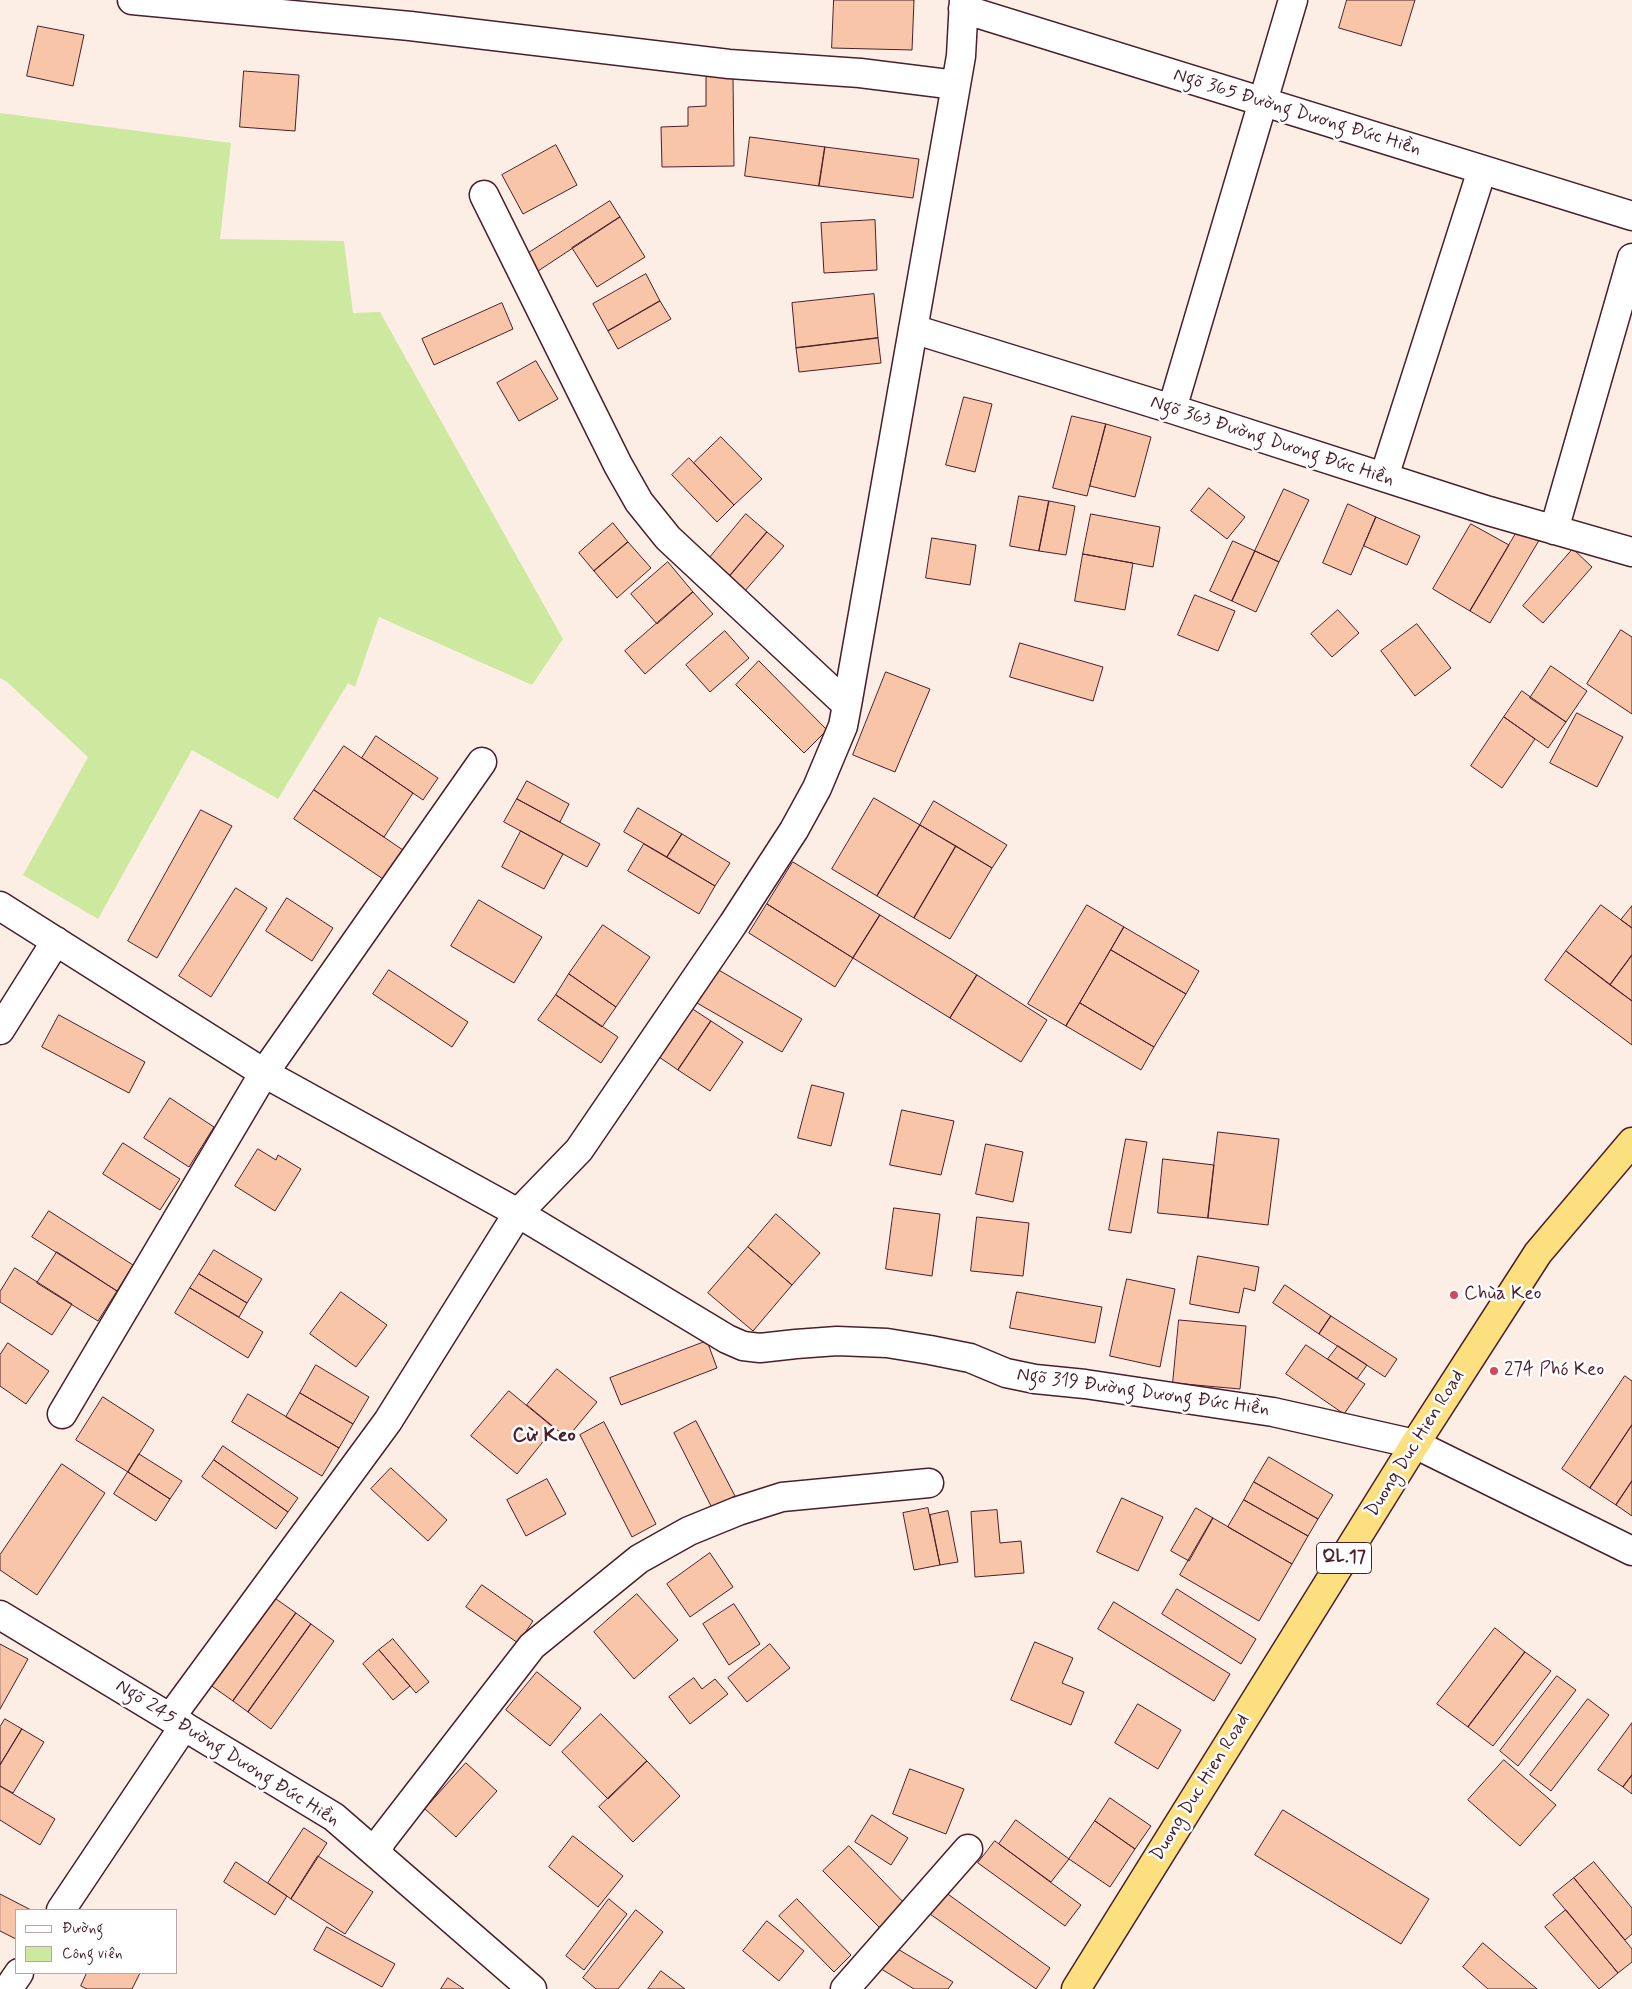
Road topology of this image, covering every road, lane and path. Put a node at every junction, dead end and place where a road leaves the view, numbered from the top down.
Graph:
1 (132, 0) edge
2 (1293, 0) edge
3 (964, 4) edge
4 (956, 85) junction
5 (1262, 102) junction
6 (1482, 170) junction
7 (484, 195) dead end
8 (1632, 216) edge
9 (1632, 258) edge
10 (913, 329) junction
11 (1172, 409) junction
12 (1384, 477) junction
13 (1554, 530) junction
14 (1632, 552) edge
15 (847, 705) junction
16 (482, 762) dead end
17 (0, 906) edge
18 (56, 941) junction
19 (0, 1030) edge
20 (264, 1073) junction
21 (1632, 1142) edge
22 (518, 1213) junction
23 (62, 1414) dead end
24 (1415, 1444) junction
25 (929, 1483) dead end
26 (1632, 1552) edge
27 (0, 1615) edge
28 (177, 1722) junction
29 (968, 1849) dead end
30 (376, 1853) junction
31 (62, 1909) edge
32 (18, 1974) edge
33 (8, 1989) edge
34 (532, 1989) edge
35 (845, 1989) edge
36 (1076, 1989) edge

1 - 4 street
2 - 5 street
3 - 4 street
3 - 5 street, Ngõ 365 Đường Dương Đức Hiền
4 - 10 street
5 - 6 street, Ngõ 365 Đường Dương Đức Hiền
5 - 11 street
6 - 8 street, Ngõ 365 Đường Dương Đức Hiền
6 - 12 street
7 - 15 street
9 - 13 street
10 - 11 street, Ngõ 363 Đường Dương Đức Hiền
10 - 15 street
11 - 12 street, Ngõ 363 Đường Dương Đức Hiền
12 - 13 street, Ngõ 363 Đường Dương Đức Hiền
13 - 14 street, Ngõ 363 Đường Dương Đức Hiền
15 - 22 street
16 - 20 street
17 - 18 street, Ngõ 319 Đường Dương Đức Hiền
18 - 19 street
18 - 20 street, Ngõ 319 Đường Dương Đức Hiền
20 - 22 street, Ngõ 319 Đường Dương Đức Hiền
20 - 23 street
21 - 24 highway, Duong Duc Hien Road / QL.17
22 - 24 street, Ngõ 319 Đường Dương Đức Hiền
22 - 28 street
24 - 26 street, Ngõ 319 Đường Dương Đức Hiền
24 - 36 highway, Duong Duc Hien Road / QL.17
25 - 30 street
27 - 28 street, Ngõ 245 Đường Dương Đức Hiền
28 - 30 street, Ngõ 245 Đường Dương Đức Hiền
28 - 31 street
29 - 35 street
30 - 34 street, Ngõ 245 Đường Dương Đức Hiền
32 - 33 street

